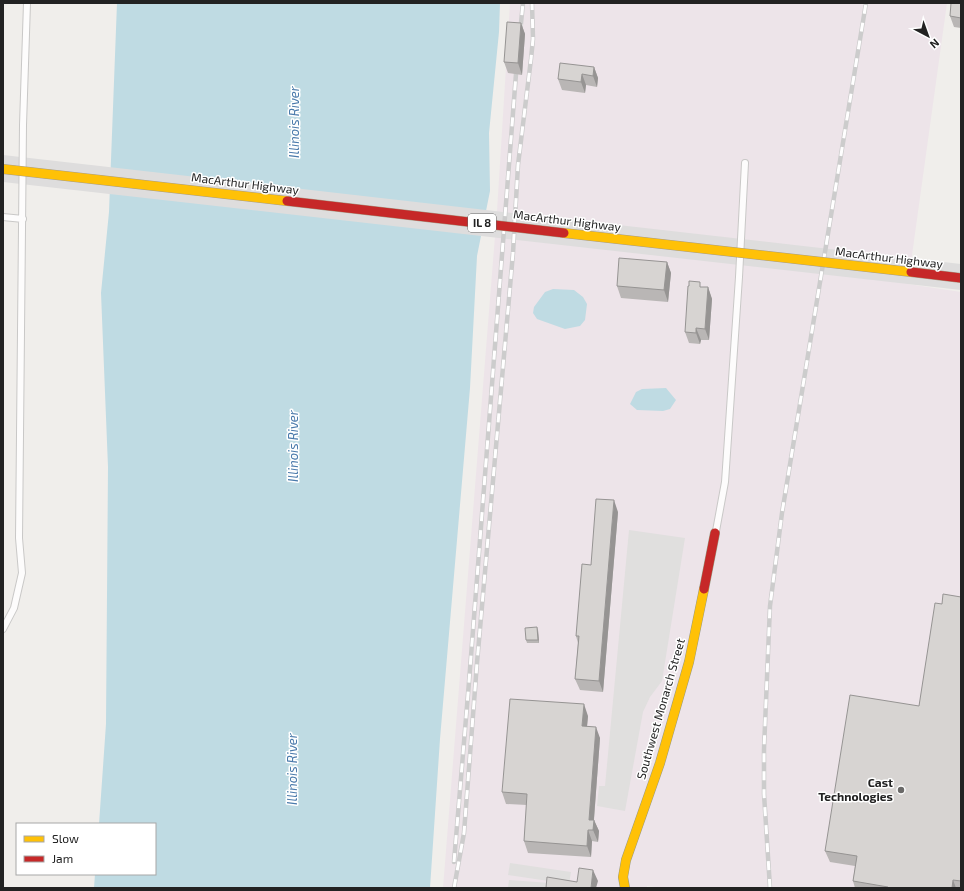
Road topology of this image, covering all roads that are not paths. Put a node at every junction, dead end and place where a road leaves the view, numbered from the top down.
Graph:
1 (27, 3) edge
2 (745, 163) dead end
3 (3, 169) edge
4 (3, 217) edge
5 (23, 218) junction
6 (961, 278) edge
7 (715, 533) joint
8 (3, 629) edge
9 (625, 888) edge

1 - 5 lane
2 - 7 lane
3 - 6 main road, MacArthur Highway / IL 8, bridge
4 - 5 lane
5 - 8 lane
7 - 9 main road, Southwest Monarch Street

